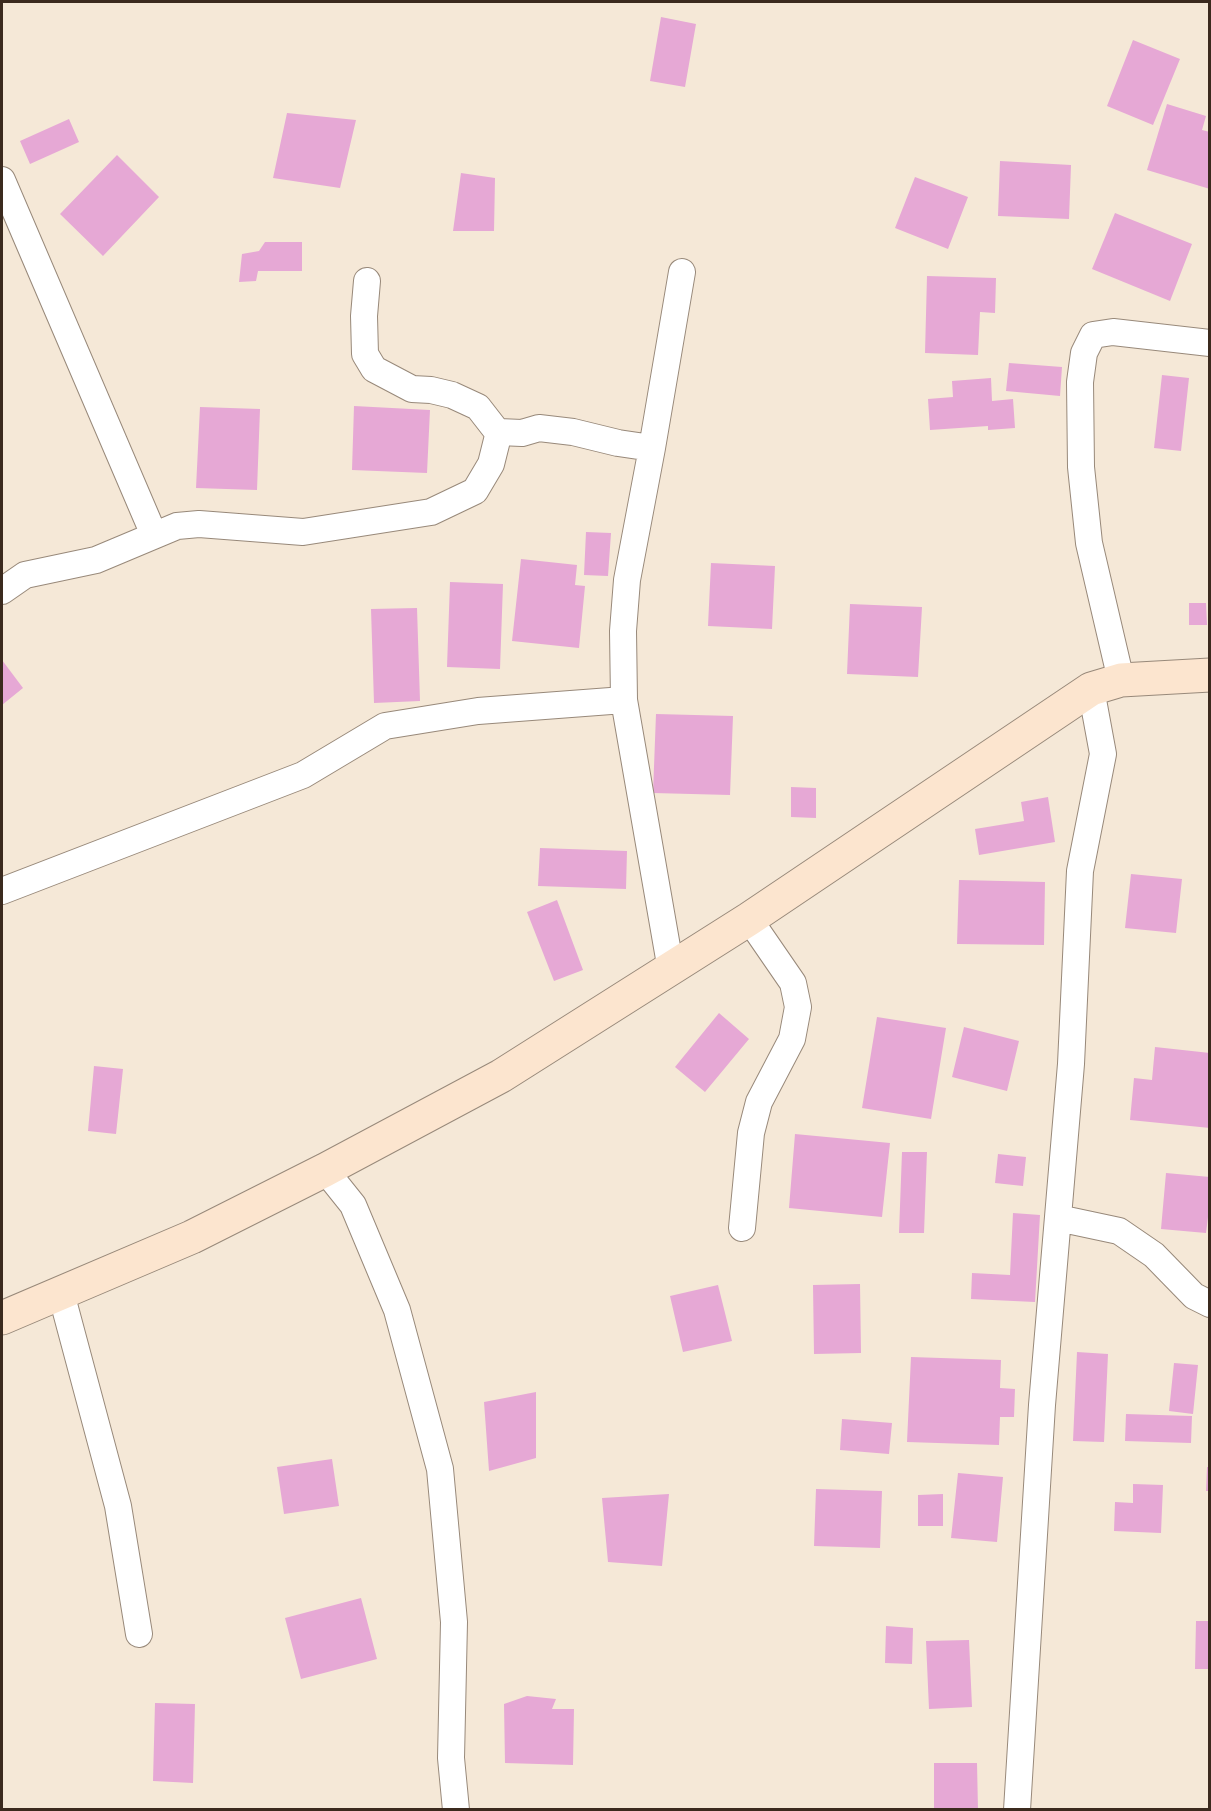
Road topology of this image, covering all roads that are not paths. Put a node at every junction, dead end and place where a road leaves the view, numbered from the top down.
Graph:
1 (2, 180) edge
2 (682, 272) dead end
3 (367, 280) dead end
4 (1209, 343) edge
5 (499, 434) junction
6 (652, 448) junction
7 (154, 535) junction
8 (2, 591) edge
9 (1209, 675) edge
10 (1106, 685) junction
11 (624, 700) junction
12 (2, 891) edge
13 (749, 919) junction
14 (671, 970) junction
15 (326, 1170) junction
16 (1058, 1218) junction
17 (742, 1228) dead end
18 (61, 1293) junction
19 (1209, 1304) edge
20 (2, 1318) edge
21 (139, 1635) dead end
22 (456, 1809) edge
23 (1017, 1809) edge

1 - 7 street
2 - 6 street
3 - 5 street
4 - 10 street
5 - 6 street
5 - 7 street
6 - 11 street
7 - 8 street
9 - 10 street
10 - 13 street
10 - 16 street
11 - 12 street
11 - 14 street
13 - 14 street
13 - 17 street
14 - 15 street
15 - 18 street
15 - 22 street
16 - 19 street
16 - 23 street
18 - 20 street
18 - 21 street

